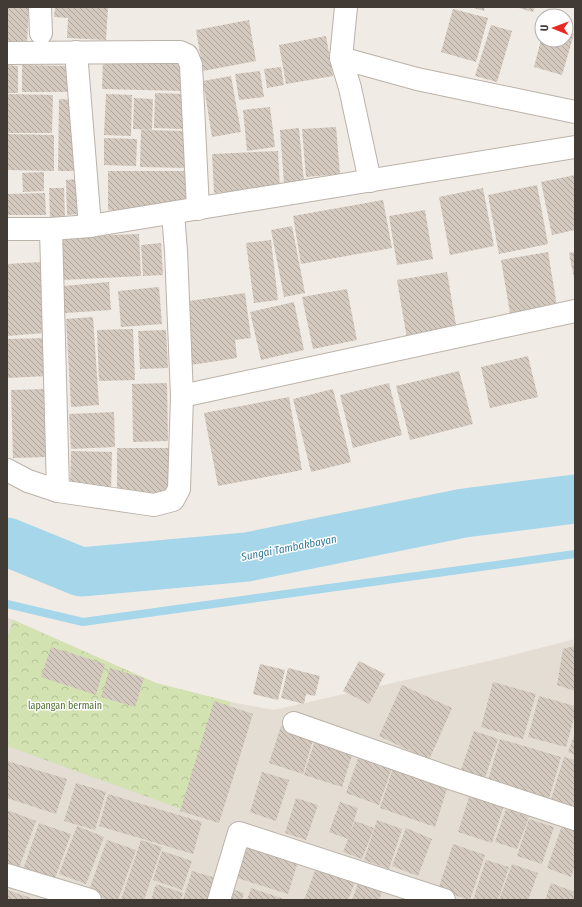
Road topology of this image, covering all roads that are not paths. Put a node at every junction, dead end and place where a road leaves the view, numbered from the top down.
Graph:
1 (40, 7) edge
2 (346, 7) edge
3 (40, 33) dead end
4 (76, 52) junction
5 (7, 53) edge
6 (341, 58) junction
7 (575, 112) edge
8 (575, 147) edge
9 (370, 181) junction
10 (198, 209) junction
11 (173, 213) junction
12 (90, 226) junction
13 (7, 229) edge
14 (51, 229) junction
15 (575, 311) edge
16 (182, 396) junction
17 (7, 470) edge
18 (58, 491) junction
19 (294, 723) dead end
20 (575, 819) edge
21 (7, 875) edge
22 (90, 900) edge
23 (219, 900) edge
24 (444, 900) edge

1 - 3 street
2 - 6 street
4 - 5 street
4 - 10 street
4 - 12 street
6 - 7 street
6 - 9 street
8 - 9 street
9 - 10 street
10 - 11 street
11 - 12 street
11 - 16 street
12 - 14 street
13 - 14 street
14 - 18 street
15 - 16 street
16 - 18 street
17 - 18 street
19 - 20 street
21 - 22 street
23 - 24 street

